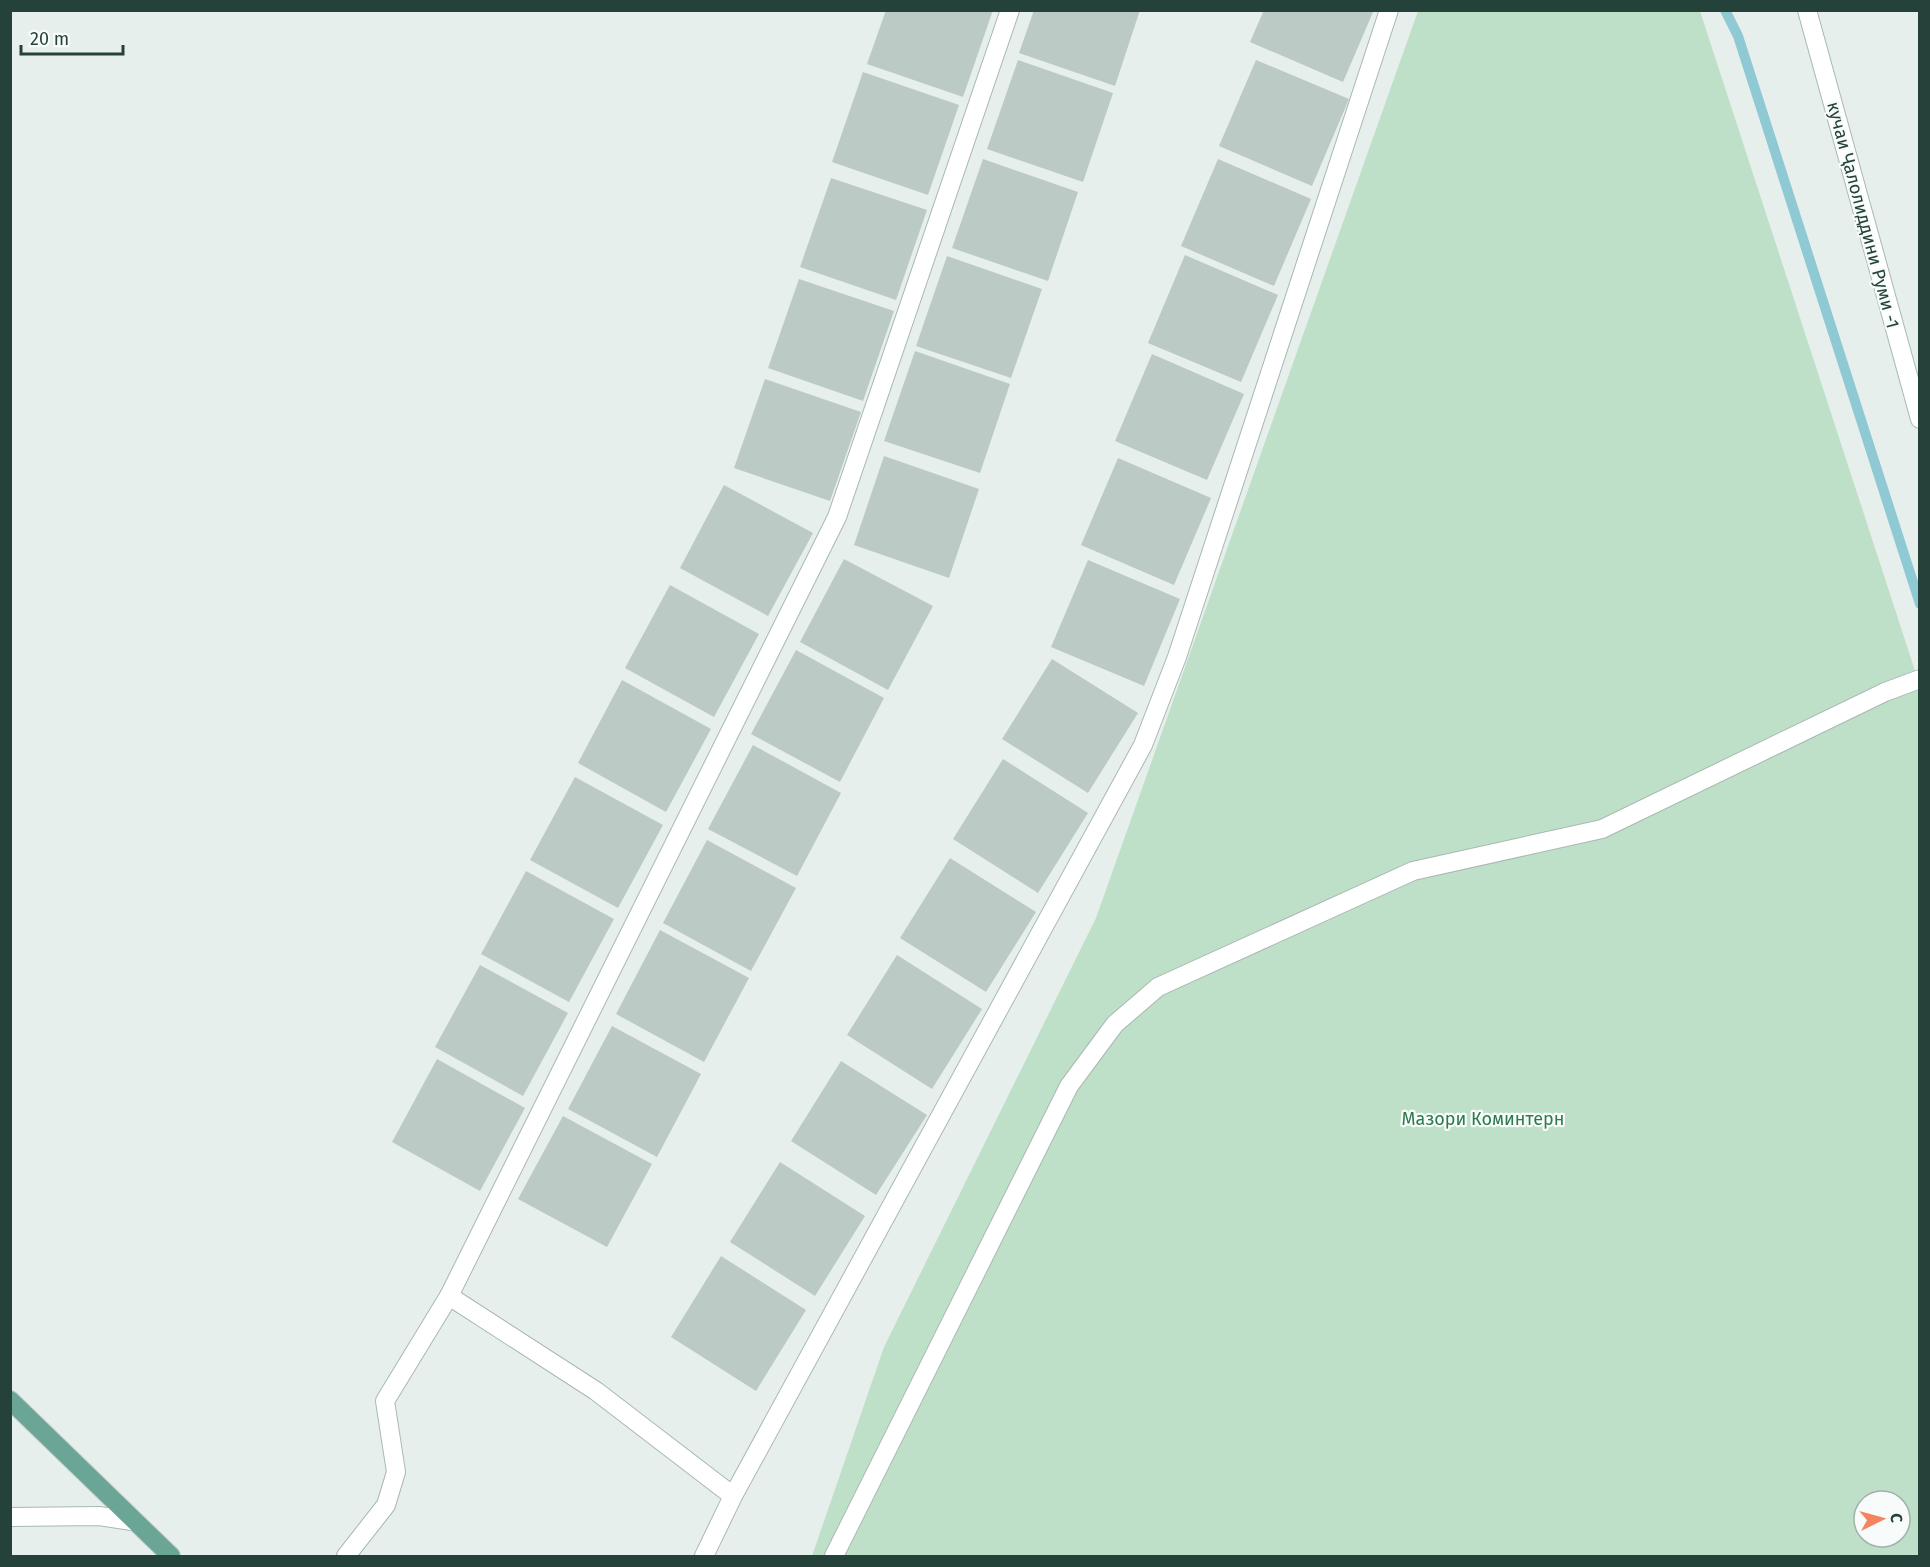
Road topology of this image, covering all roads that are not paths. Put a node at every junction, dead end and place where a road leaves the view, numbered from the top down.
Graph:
1 (1010, 10) edge
2 (1389, 10) edge
3 (1808, 10) edge
4 (1920, 419) edge
5 (1912, 682) edge
6 (450, 1296) junction
7 (10, 1400) edge
8 (733, 1496) junction
9 (10, 1517) edge
10 (132, 1521) junction
11 (171, 1557) edge
12 (346, 1557) edge
13 (704, 1557) edge
14 (834, 1557) edge

1 - 6 street
2 - 8 street
3 - 4 street, кучаи Ҷалолиддини Руми -1
5 - 14 street
6 - 8 street
6 - 12 street
7 - 10 main road
8 - 13 street
9 - 10 street
10 - 11 main road

